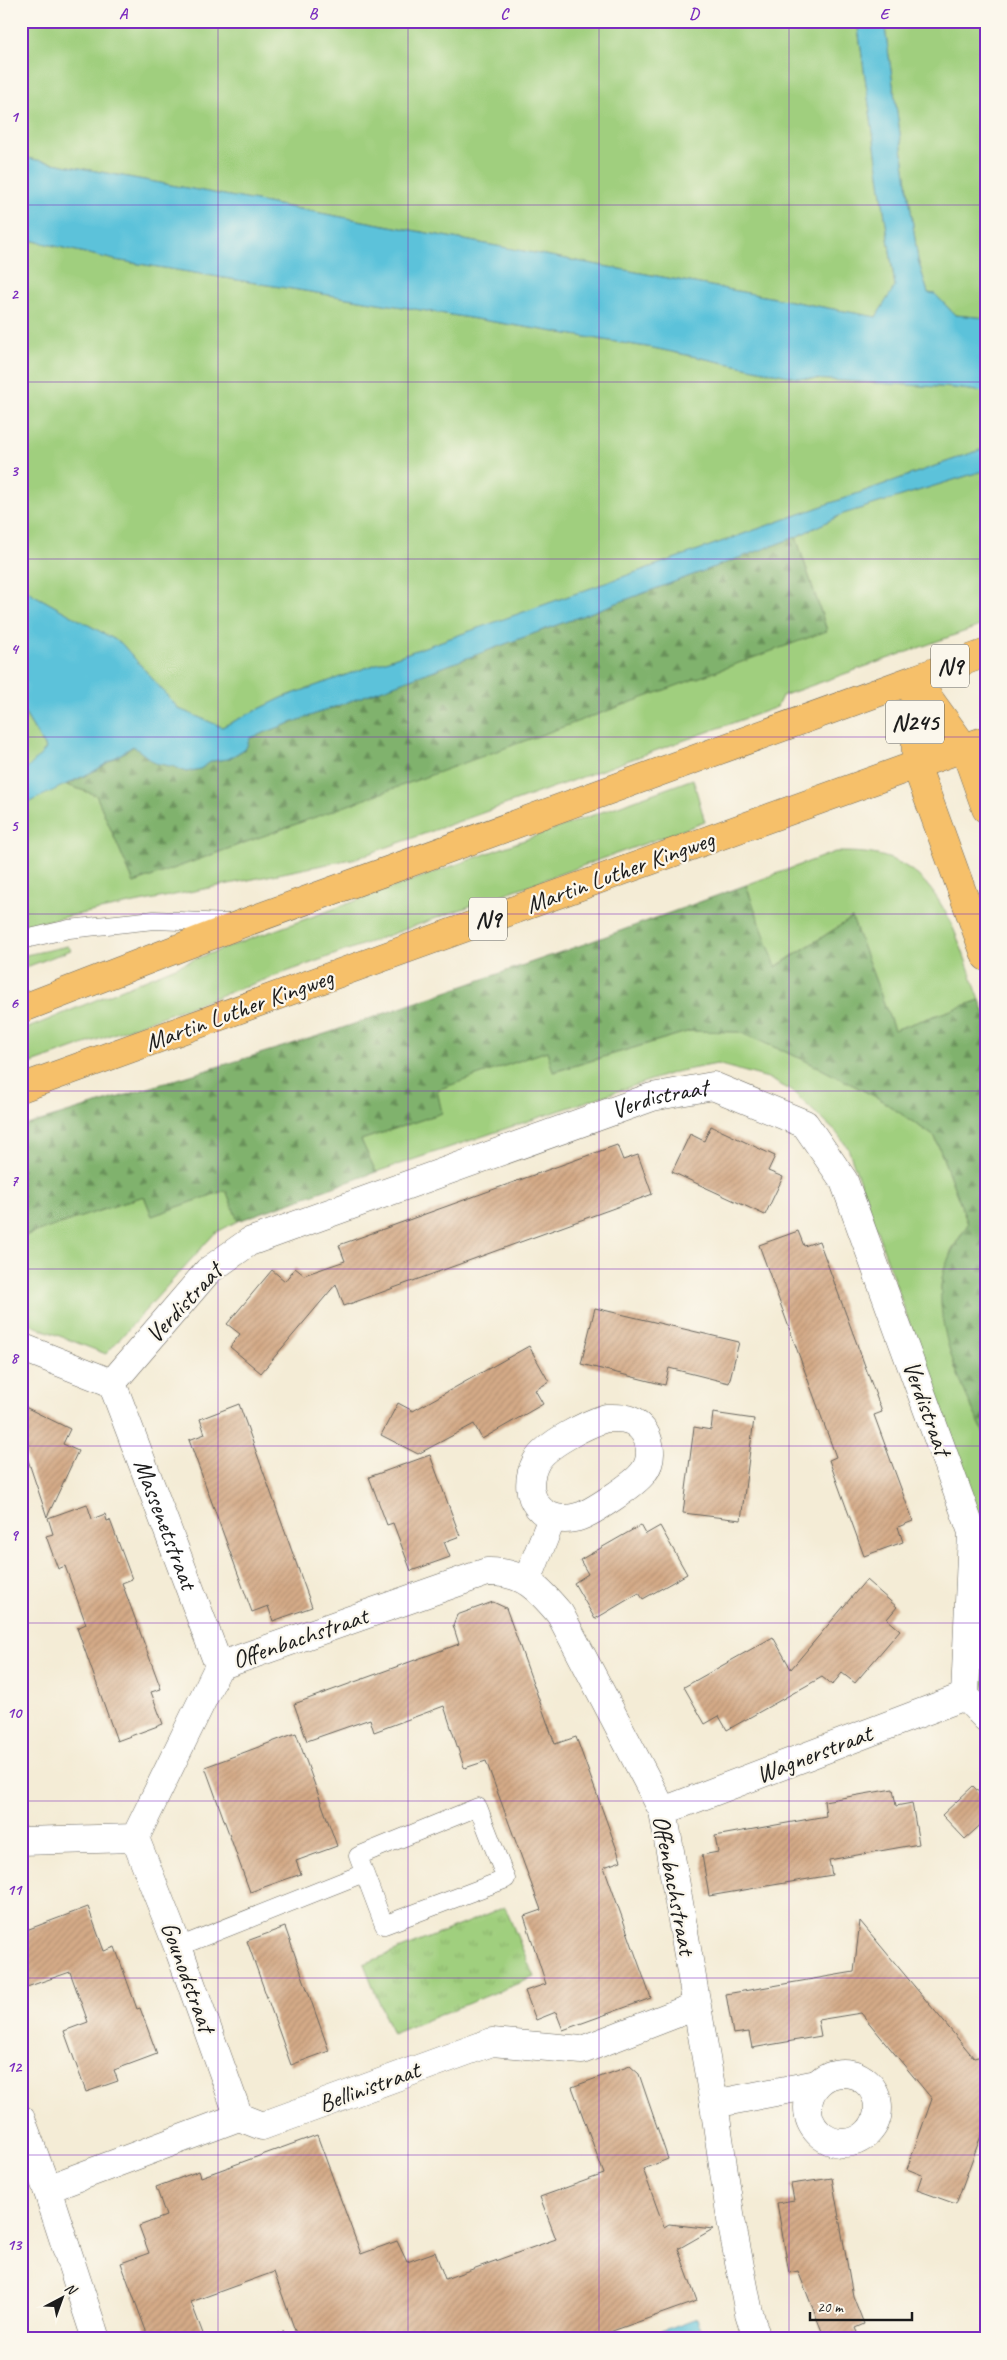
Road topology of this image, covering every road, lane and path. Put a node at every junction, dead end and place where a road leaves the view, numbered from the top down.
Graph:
1 (986, 653) edge
2 (915, 679) junction
3 (975, 744) edge
4 (916, 765) junction
5 (986, 809) edge
6 (241, 924) junction
7 (21, 940) edge
8 (986, 957) edge
9 (21, 1009) edge
10 (21, 1088) edge
11 (21, 1347) edge
12 (112, 1383) junction
13 (552, 1518) dead end
14 (528, 1581) junction
15 (219, 1666) junction
16 (965, 1696) junction
17 (986, 1718) edge
18 (663, 1811) junction
19 (135, 1838) junction
20 (21, 1841) edge
21 (364, 1873) junction
22 (178, 1947) junction
23 (696, 2006) junction
24 (817, 2084) dead end
25 (714, 2104) junction
26 (239, 2117) junction
27 (21, 2119) edge
28 (47, 2189) junction
29 (96, 2339) edge
30 (264, 2339) edge
31 (289, 2339) edge
32 (757, 2339) edge

1 - 2 main road, N9
2 - 3 main road, N245
2 - 4 main road, N245
2 - 6 main road, N9
3 - 4 main road, Martin Luther Kingweg / N9
3 - 5 main road, N245
4 - 8 main road, N245
4 - 10 main road, Martin Luther Kingweg / N9
6 - 7 lane
6 - 9 main road, N9
11 - 12 street
12 - 15 street, Massenetstraat
12 - 16 street, Verdistraat
13 - 14 street
14 - 15 street, Offenbachstraat
14 - 18 street, Offenbachstraat
15 - 19 street, Offenbachstraat
16 - 17 street
16 - 18 street, Wagnerstraat
18 - 23 street, Offenbachstraat
19 - 20 street
19 - 22 street, Gounodstraat
21 - 21 lane
21 - 22 lane
22 - 26 street, Gounodstraat
23 - 25 street, Offenbachstraat
23 - 26 street, Bellinistraat
24 - 25 street
25 - 32 street, Offenbachstraat
26 - 28 street
27 - 28 street
28 - 29 street
30 - 31 path

